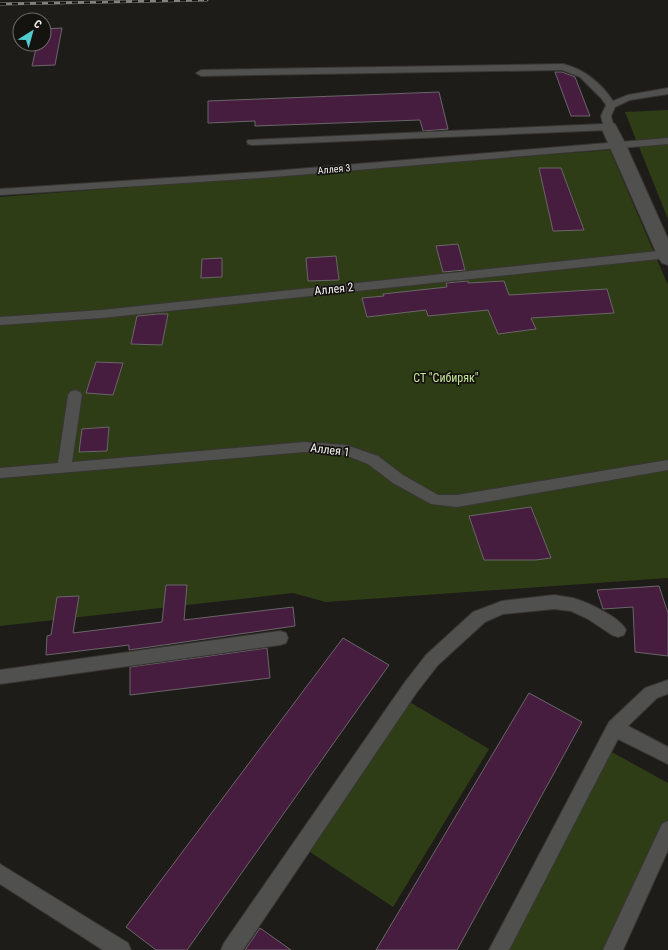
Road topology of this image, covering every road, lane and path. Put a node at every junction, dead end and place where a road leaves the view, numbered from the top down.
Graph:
1 (201, 73) dead end
2 (668, 91) edge
3 (610, 105) junction
4 (609, 128) junction
5 (668, 141) edge
6 (252, 142) dead end
7 (618, 145) junction
8 (0, 192) edge
9 (667, 256) edge
10 (0, 321) edge
11 (75, 395) dead end
12 (668, 465) edge
13 (64, 467) junction
14 (0, 473) edge
15 (618, 630) dead end
16 (280, 638) dead end
17 (0, 677) edge
18 (668, 687) edge
19 (616, 728) junction
20 (668, 756) edge
21 (668, 830) edge
22 (0, 873) edge
23 (121, 950) edge
24 (232, 950) edge
25 (499, 950) edge
26 (613, 950) edge

1 - 3 lane
2 - 3 lane
3 - 4 lane
4 - 6 lane
4 - 7 street
5 - 7 lane, Аллея 3
7 - 8 lane, Аллея 3
7 - 9 street
9 - 10 lane, Аллея 2
11 - 13 lane
12 - 13 lane, Аллея 1
13 - 14 lane, Аллея 1
15 - 24 lane
16 - 17 lane
18 - 19 lane
19 - 20 lane
19 - 25 lane
21 - 26 lane
22 - 23 lane

